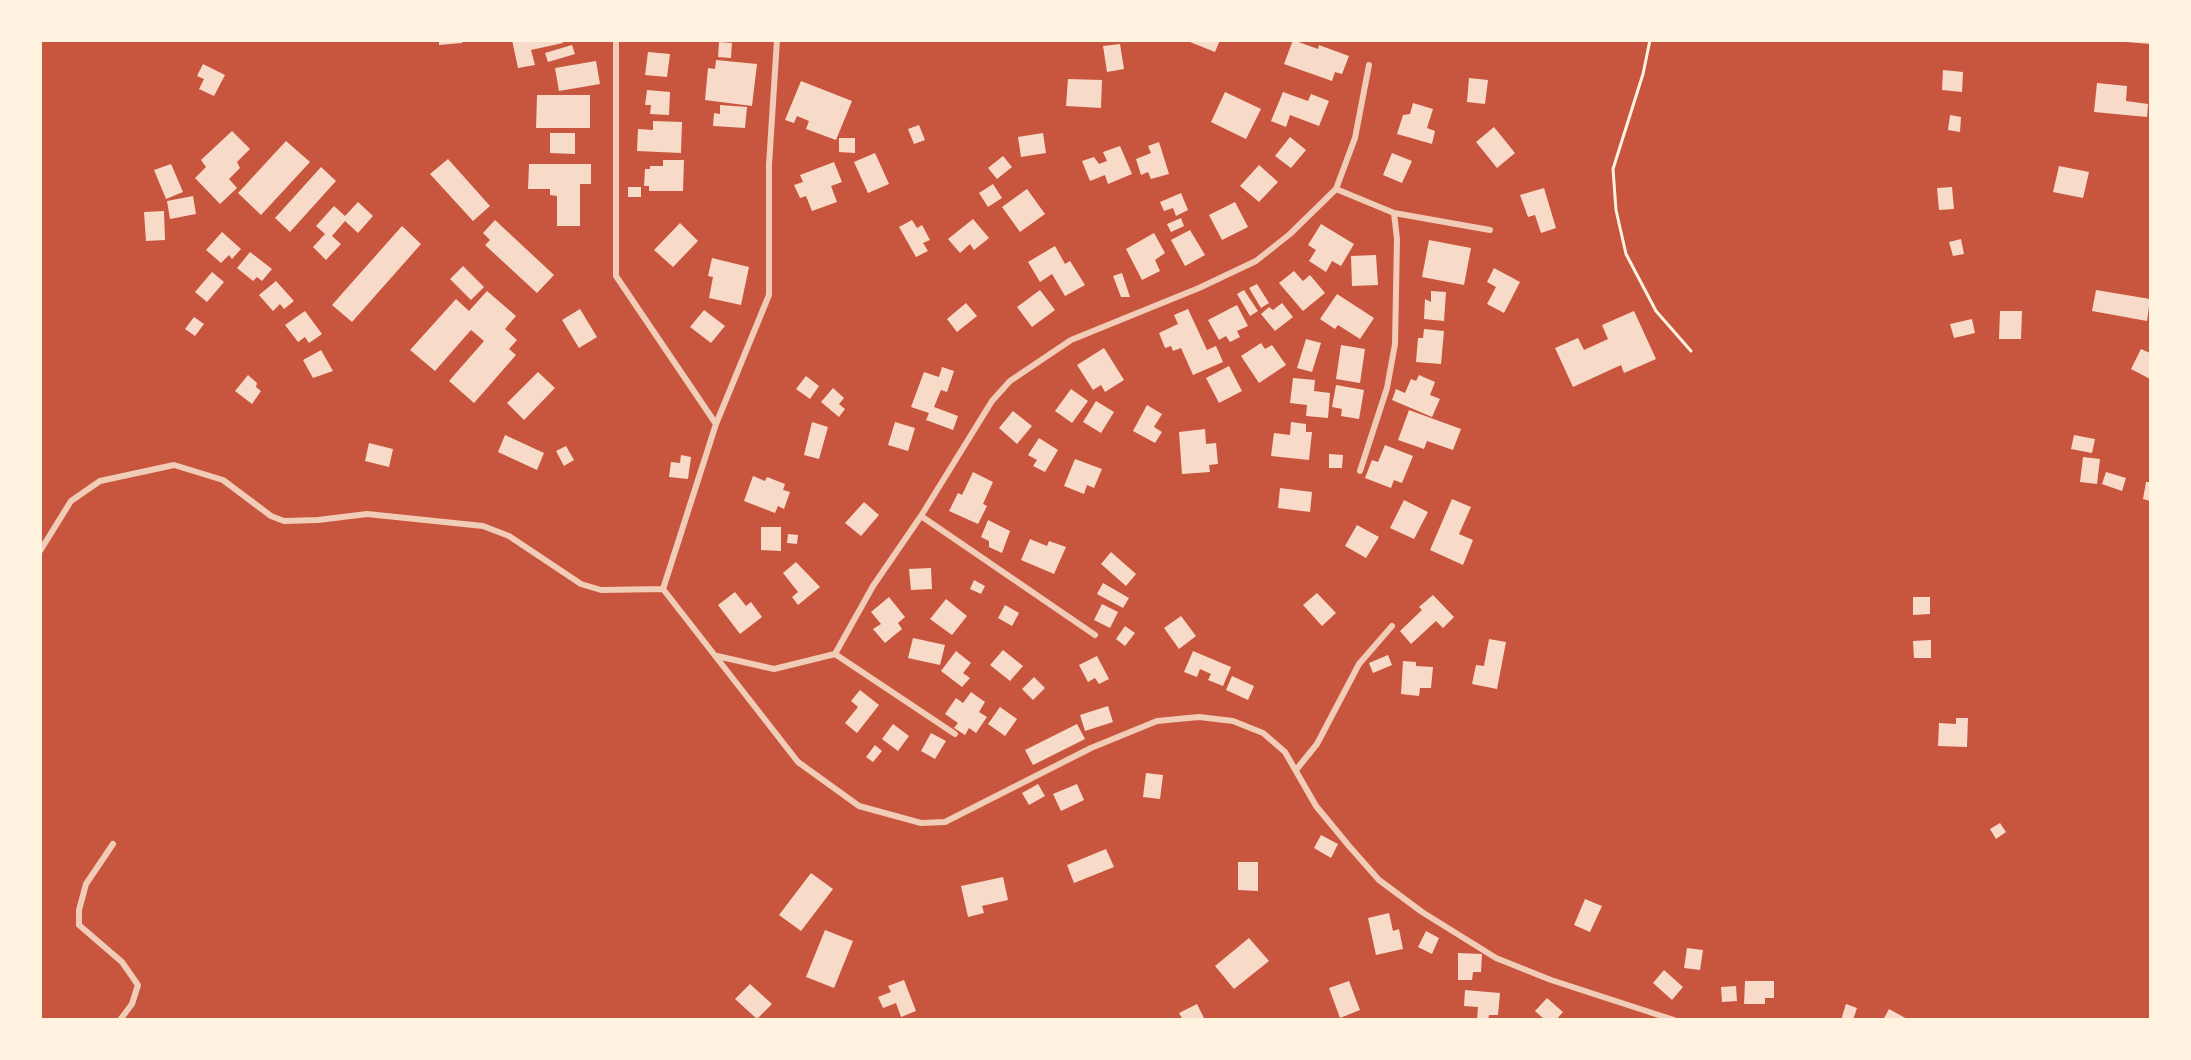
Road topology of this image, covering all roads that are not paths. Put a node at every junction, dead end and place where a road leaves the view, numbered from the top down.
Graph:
1 (616, 40) edge
2 (777, 40) edge
3 (1369, 64) dead end
4 (1336, 189) junction
5 (1394, 213) junction
6 (1490, 230) dead end
7 (716, 424) junction
8 (1360, 471) dead end
9 (921, 516) junction
10 (40, 551) edge
11 (663, 589) junction
12 (1392, 627) dead end
13 (1095, 635) dead end
14 (835, 654) junction
15 (717, 656) junction
16 (955, 734) dead end
17 (1296, 770) junction
18 (113, 844) dead end
19 (120, 1020) edge
20 (1674, 1020) edge

1 - 7 street
2 - 7 street
3 - 4 street
4 - 5 street
4 - 9 street
5 - 6 street
5 - 8 street
7 - 11 street
9 - 13 street
9 - 14 street
10 - 11 street
11 - 15 street
12 - 17 street
14 - 15 street
14 - 16 street
15 - 17 street
17 - 20 street
18 - 19 street

